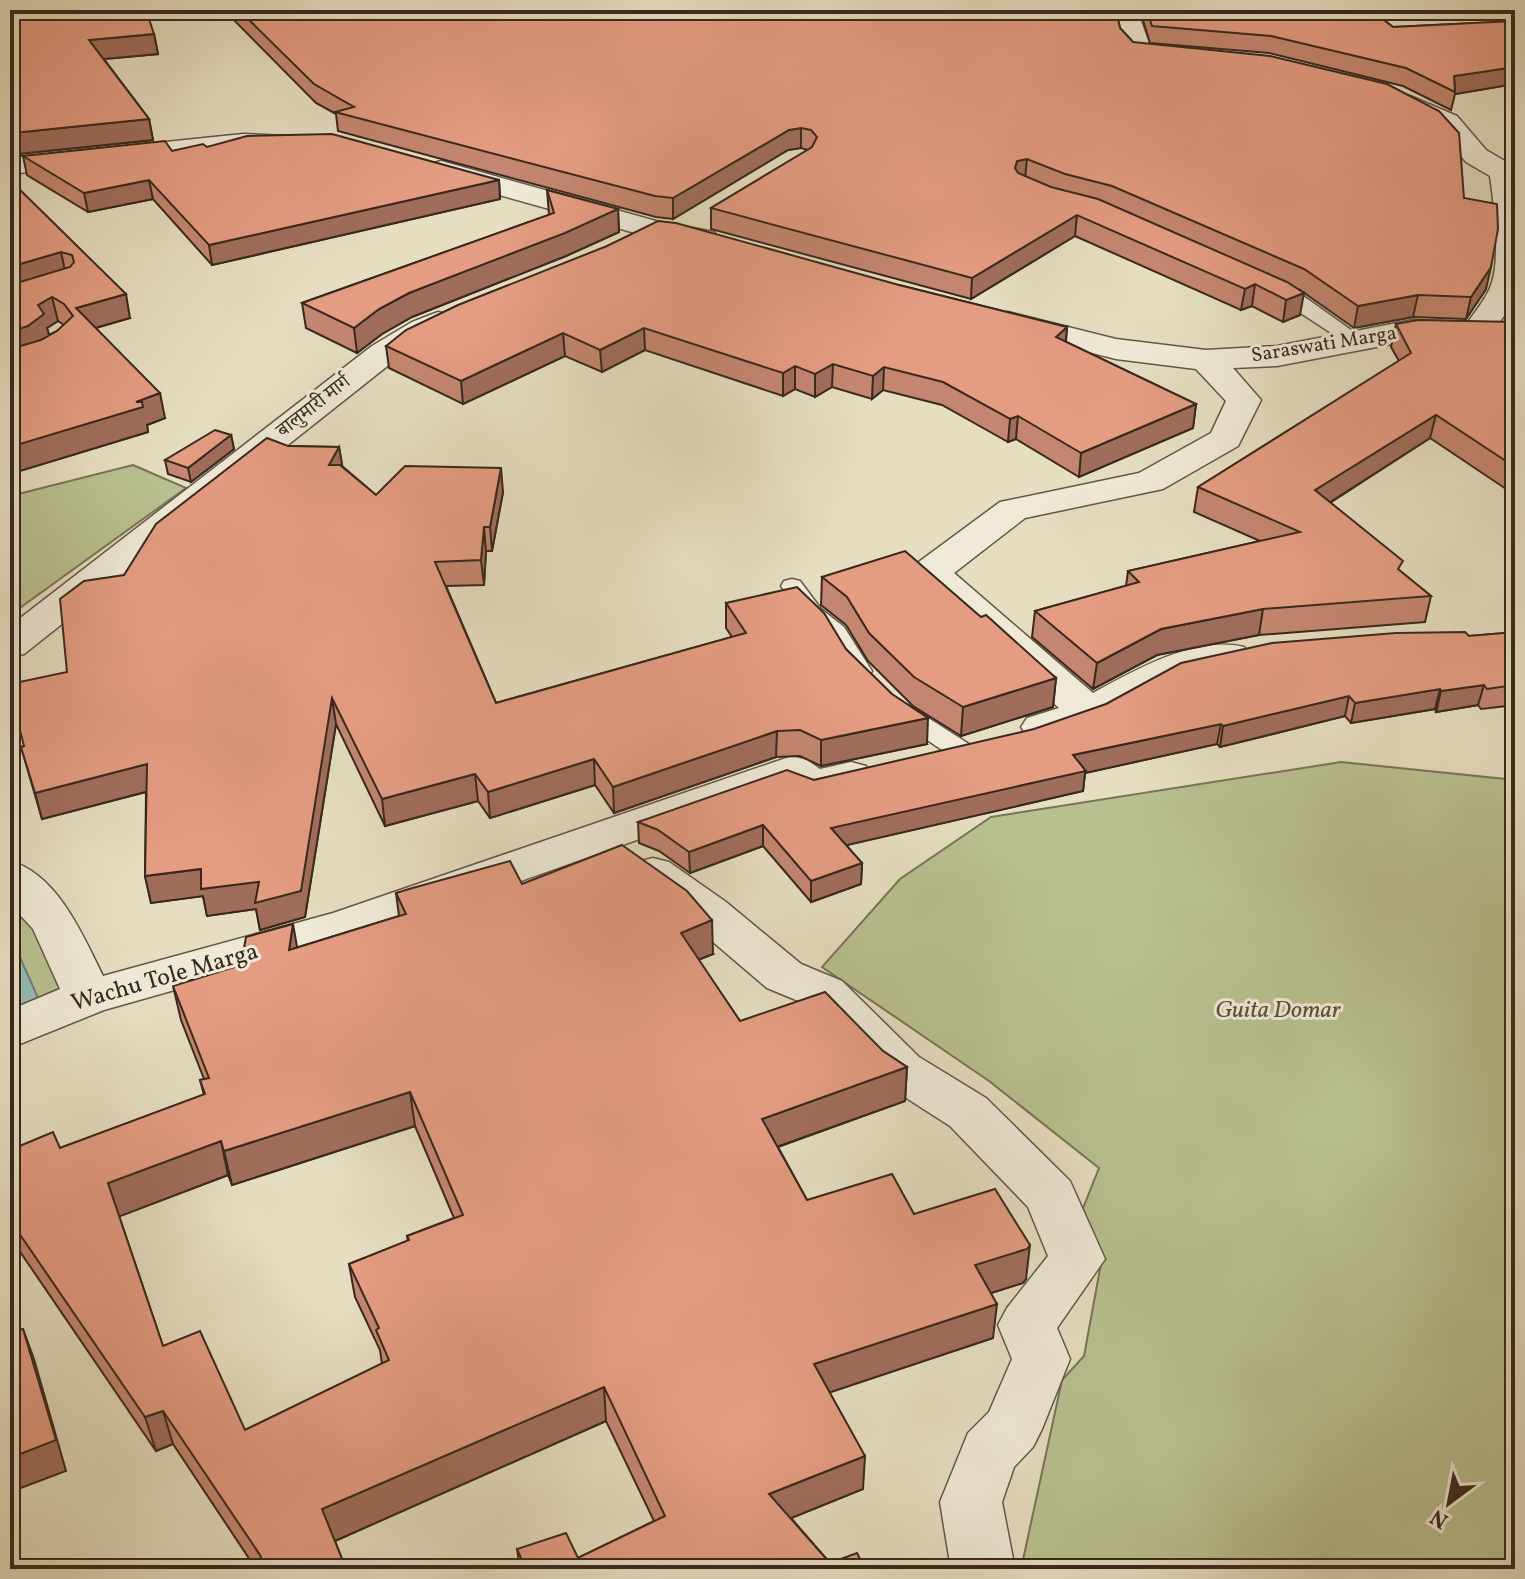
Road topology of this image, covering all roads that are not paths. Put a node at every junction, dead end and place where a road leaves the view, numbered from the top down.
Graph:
1 (1084, 10) edge
2 (1125, 10) edge
3 (1202, 10) edge
4 (1325, 11) edge
5 (1515, 12) edge
6 (1211, 60) edge
7 (1393, 95) edge
8 (308, 142) edge
9 (420, 164) edge
10 (10, 166) edge
11 (706, 216) dead end
12 (666, 230) junction
13 (725, 245) edge
14 (619, 250) edge
15 (1254, 280) edge
16 (473, 309) edge
17 (983, 316) edge
18 (1477, 333) junction
19 (1515, 333) edge
20 (1355, 340) junction
21 (1206, 360) junction
22 (792, 586) edge
23 (10, 645) edge
24 (1274, 649) edge
25 (1089, 712) junction
26 (963, 752) junction
27 (583, 841) junction
28 (10, 876) edge
29 (88, 997) junction
30 (10, 1030) edge
31 (983, 1569) edge

1 - 2 lane
2 - 3 lane
2 - 6 street
4 - 5 lane
7 - 18 street
8 - 10 street
9 - 12 street
11 - 12 street
12 - 13 street
12 - 14 street
15 - 20 lane
16 - 23 street, बालुमारी मार्ग
17 - 21 street, Saraswati Marga
18 - 19 street, Saraswati Marga
18 - 20 street, Saraswati Marga
20 - 21 street, Saraswati Marga
21 - 25 street
22 - 26 lane
24 - 25 street, Wachu Tole Marga
25 - 26 street, Wachu Tole Marga
26 - 27 street, Wachu Tole Marga
27 - 29 street, Wachu Tole Marga
27 - 31 street
28 - 29 street
29 - 30 street, Wachu Tole Marga

